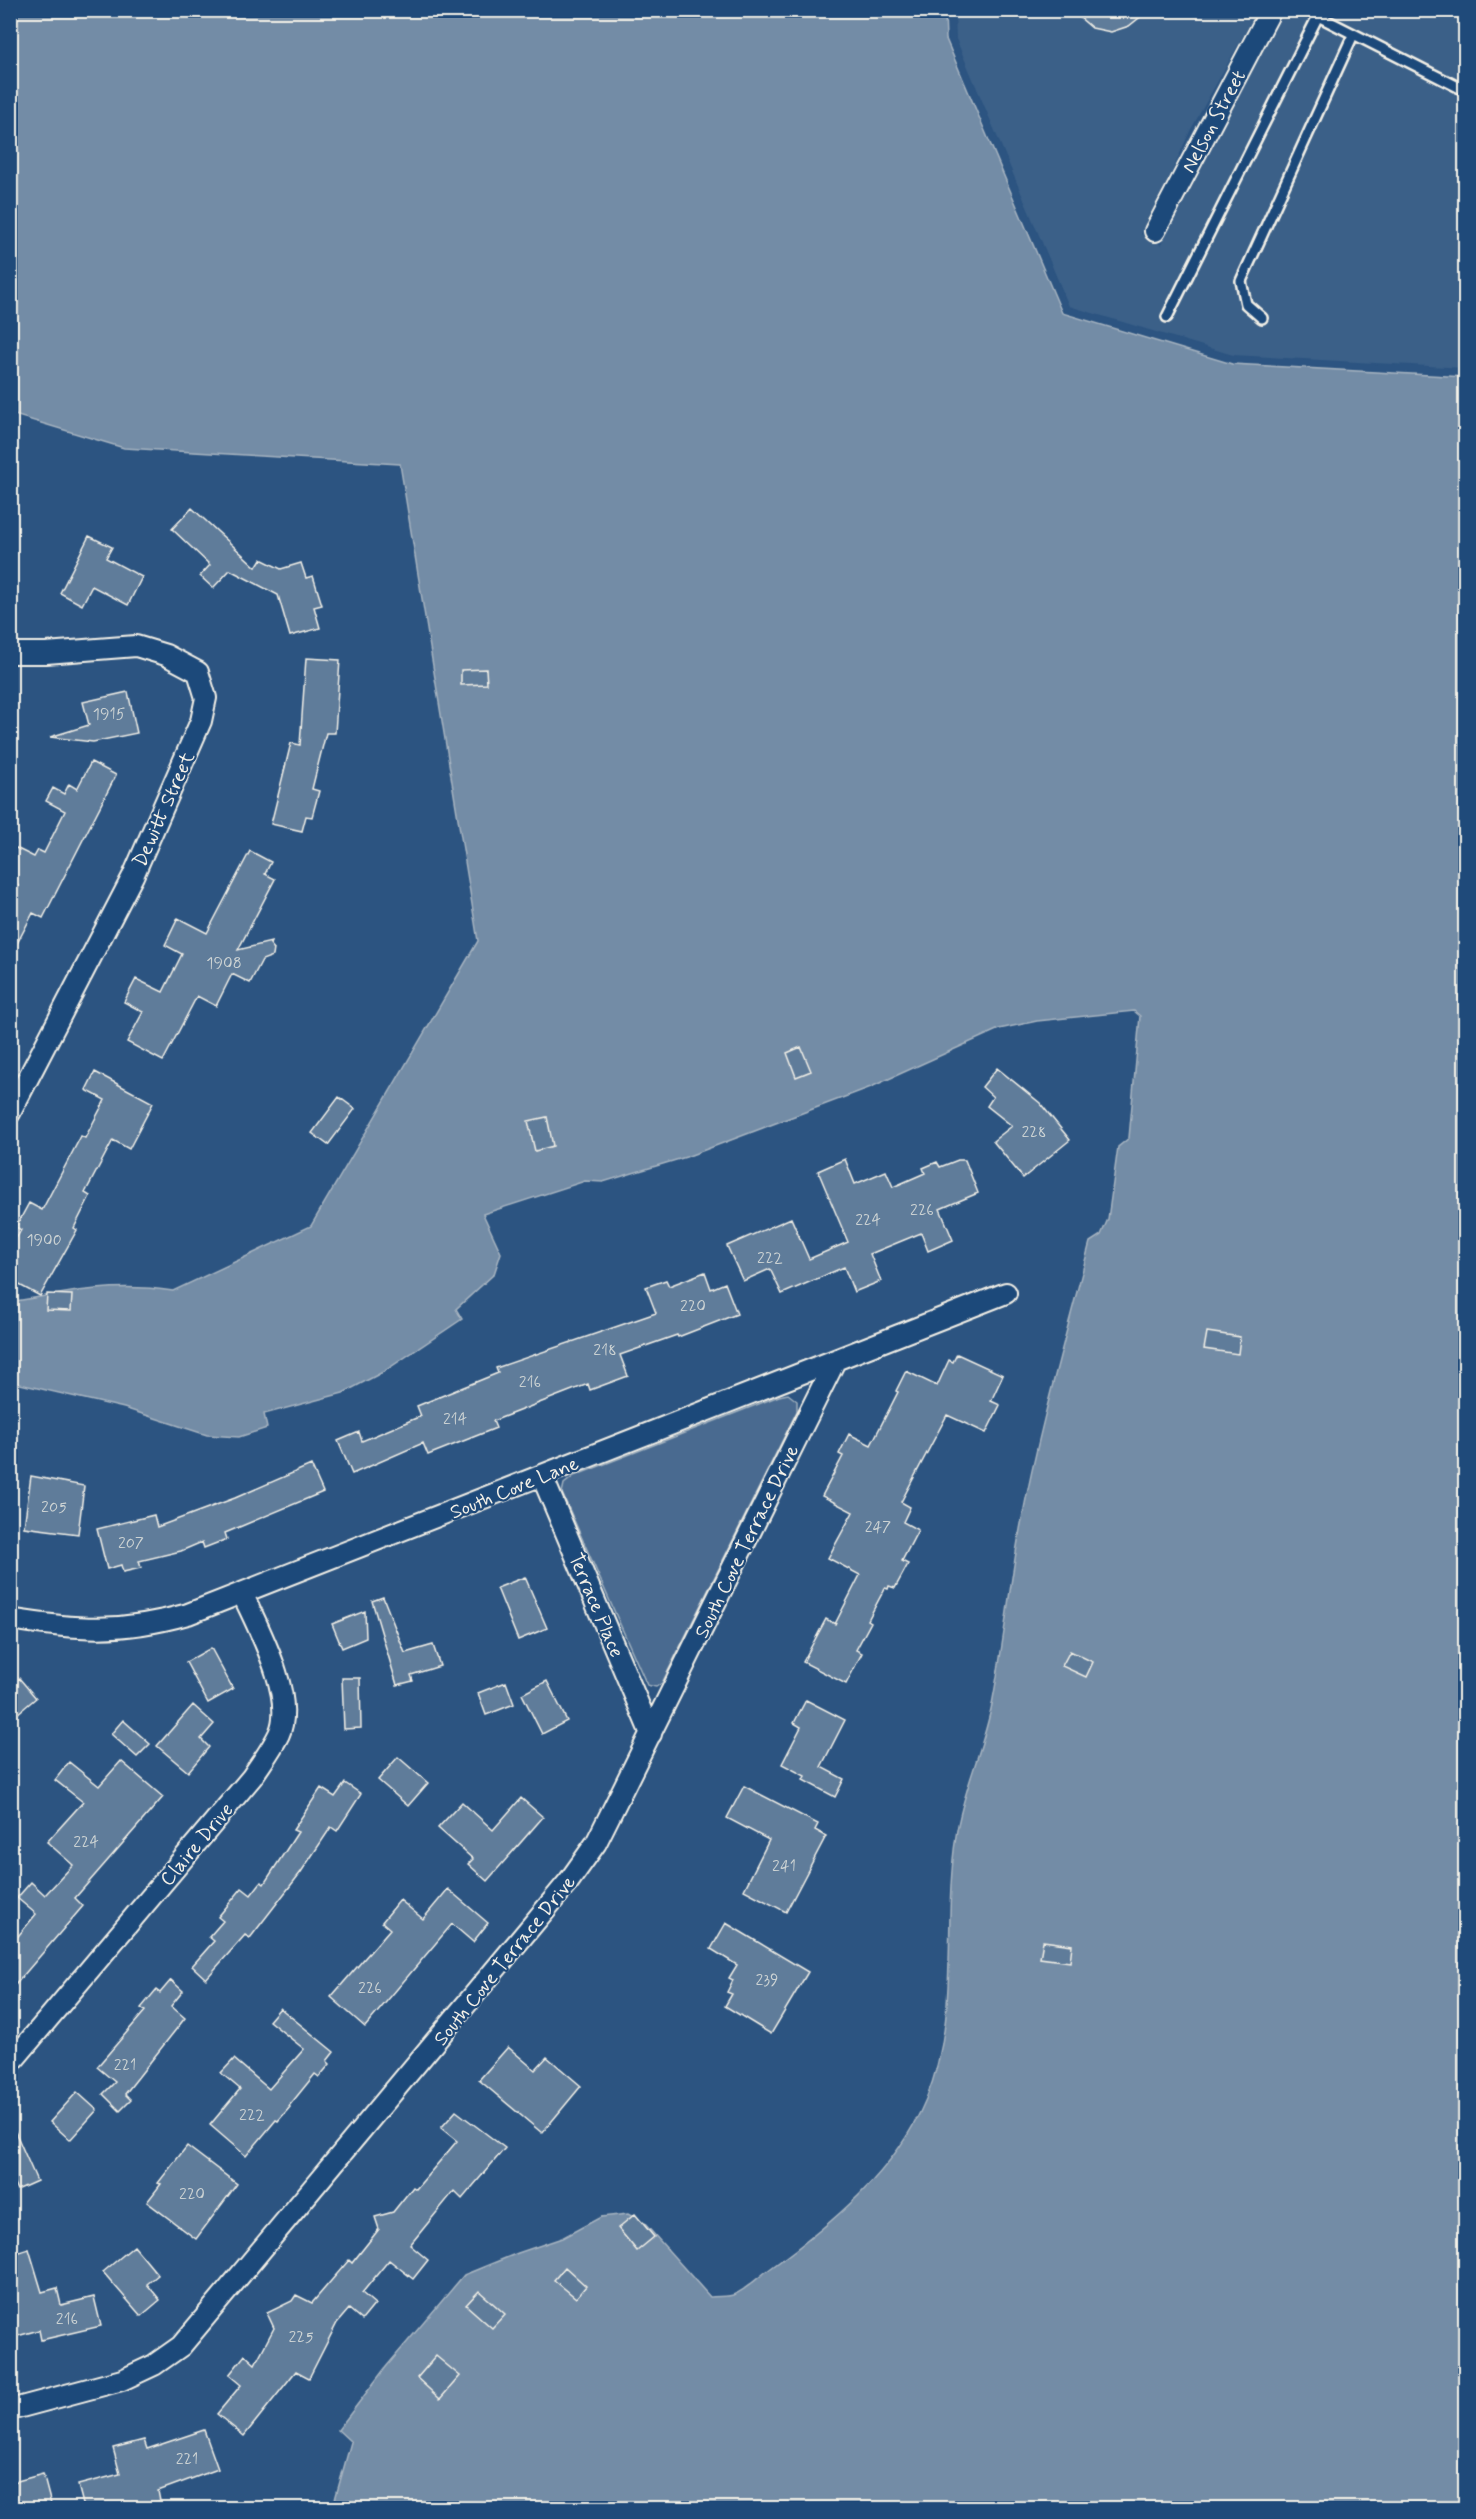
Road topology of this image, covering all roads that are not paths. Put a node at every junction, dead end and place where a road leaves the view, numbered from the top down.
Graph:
1 (1271, 10) edge
2 (1353, 35) junction
3 (1466, 91) edge
4 (1155, 231) dead end
5 (1167, 317) dead end
6 (1263, 318) dead end
7 (10, 653) edge
8 (10, 1113) edge
9 (1006, 1293) dead end
10 (835, 1361) junction
11 (542, 1476) junction
12 (242, 1593) junction
13 (10, 1619) edge
14 (651, 1734) junction
15 (10, 2064) edge
16 (10, 2410) edge

1 - 4 street, Nelson Street
2 - 3 lane
2 - 5 lane
2 - 6 lane
7 - 8 street, Dewitt Street
9 - 10 street, South Cove Lane
10 - 11 street, South Cove Lane
10 - 14 street, South Cove Terrace Drive
11 - 12 street, South Cove Lane
11 - 14 street, Terrace Place
12 - 13 street, South Cove Lane
12 - 15 street, Claire Drive
14 - 16 street, South Cove Terrace Drive

